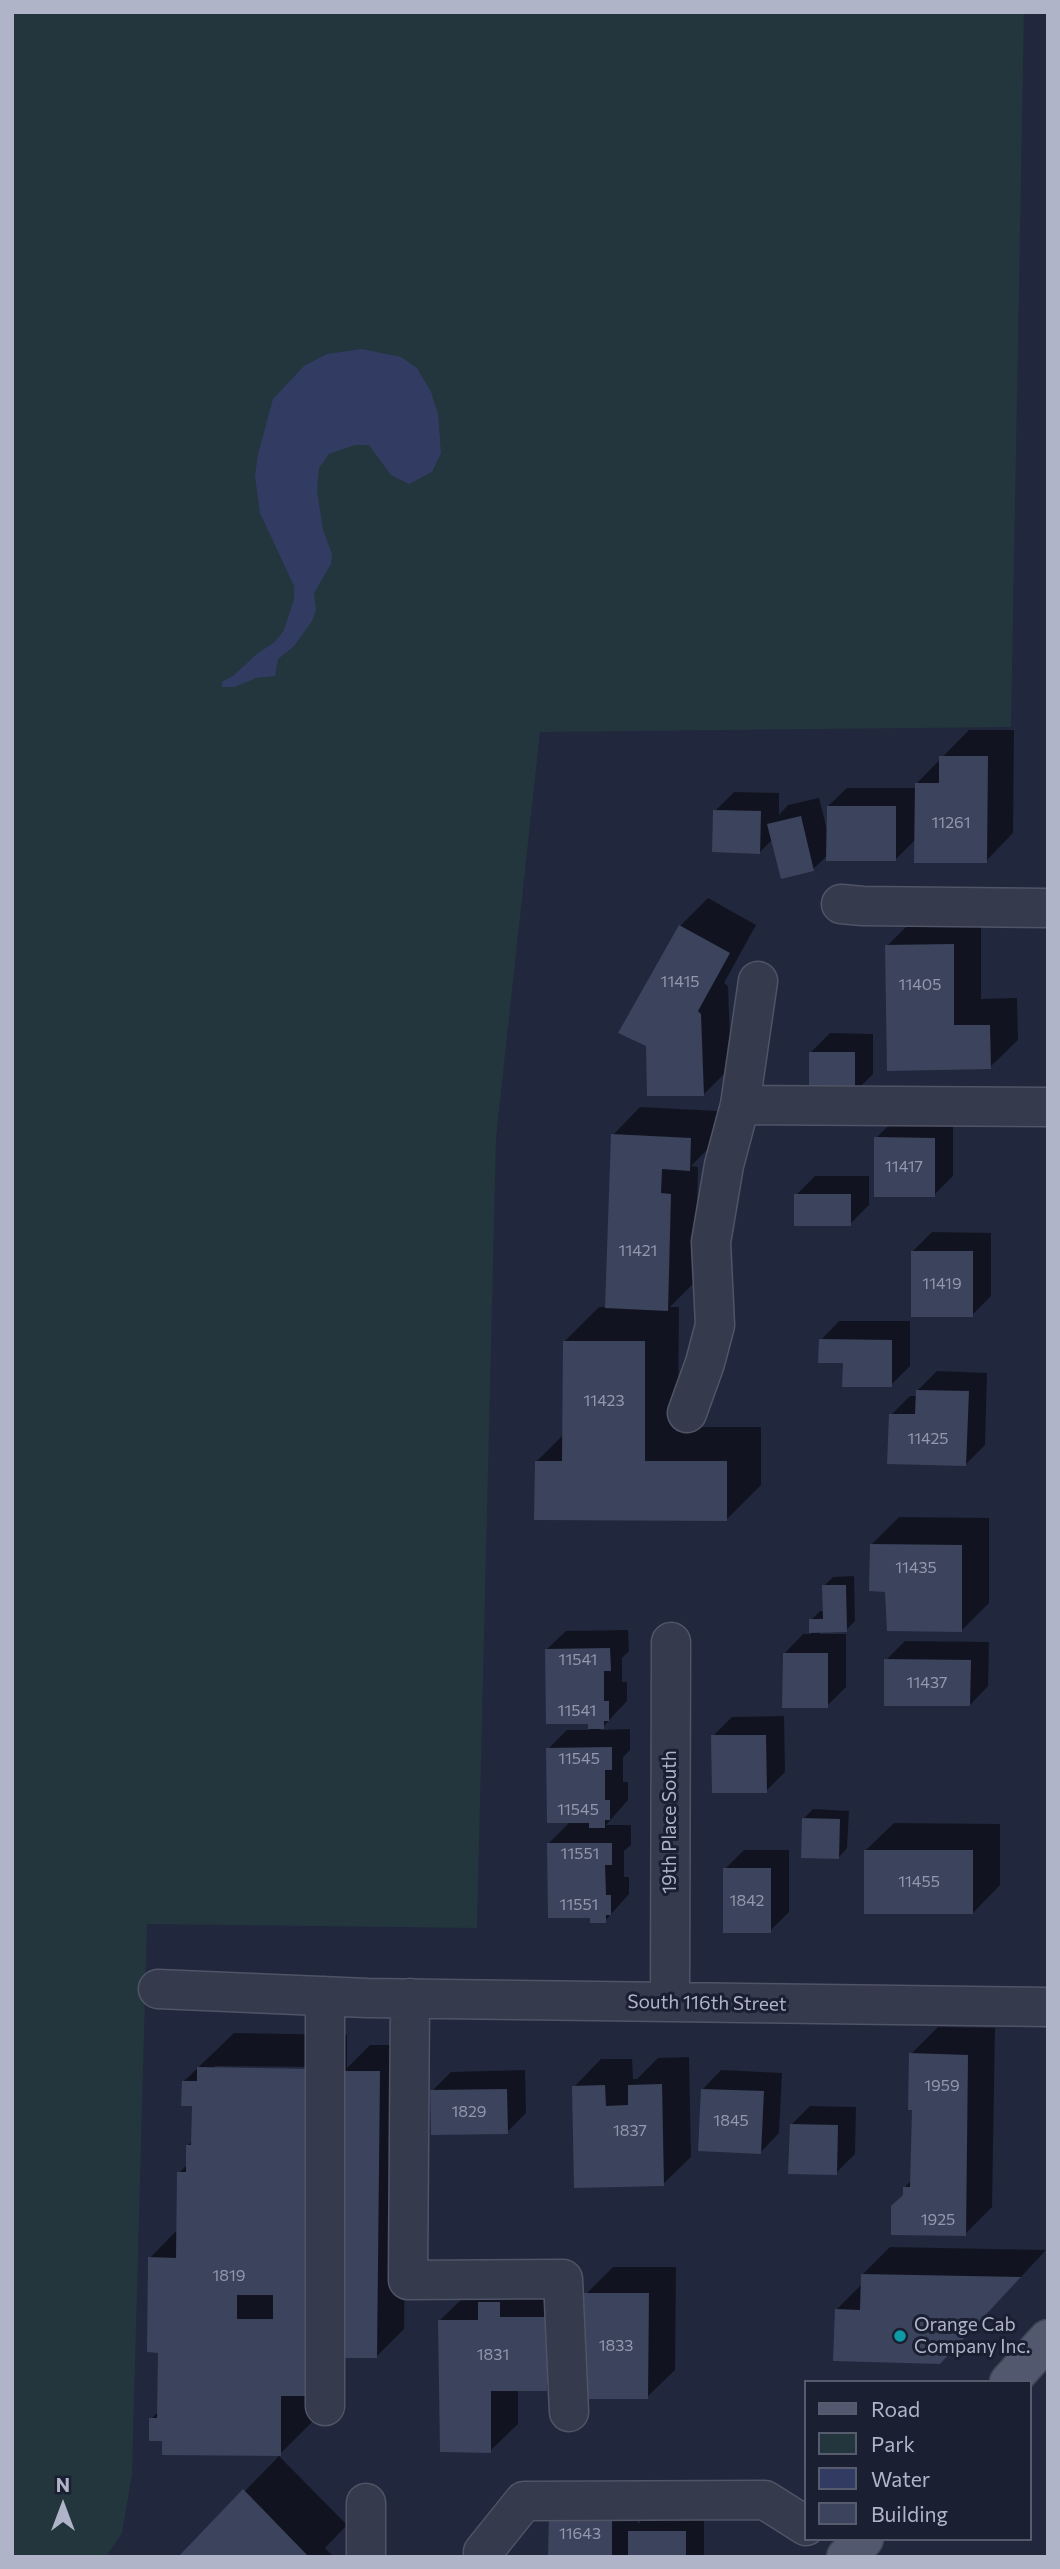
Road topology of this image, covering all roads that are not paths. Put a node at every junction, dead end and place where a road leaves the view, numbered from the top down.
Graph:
1 (841, 904) dead end
2 (1048, 908) edge
3 (758, 981) dead end
4 (740, 1105) junction
5 (1048, 1107) edge
6 (687, 1413) dead end
7 (671, 1642) dead end
8 (158, 1989) dead end
9 (325, 1996) junction
10 (410, 1998) junction
11 (670, 2002) junction
12 (1048, 2007) edge
13 (1043, 2351) edge
14 (1011, 2380) edge
15 (325, 2406) dead end
16 (569, 2412) dead end
17 (366, 2503) dead end
18 (804, 2525) edge
19 (483, 2552) dead end
20 (366, 2557) edge

1 - 2 street
3 - 4 street
4 - 5 street
4 - 6 street
7 - 11 street, 19th Place South
8 - 9 street, South 116th Street
9 - 10 street, South 116th Street
9 - 15 street
10 - 11 street, South 116th Street
10 - 16 street
11 - 12 street, South 116th Street
13 - 14 main road
17 - 20 street
18 - 19 street

